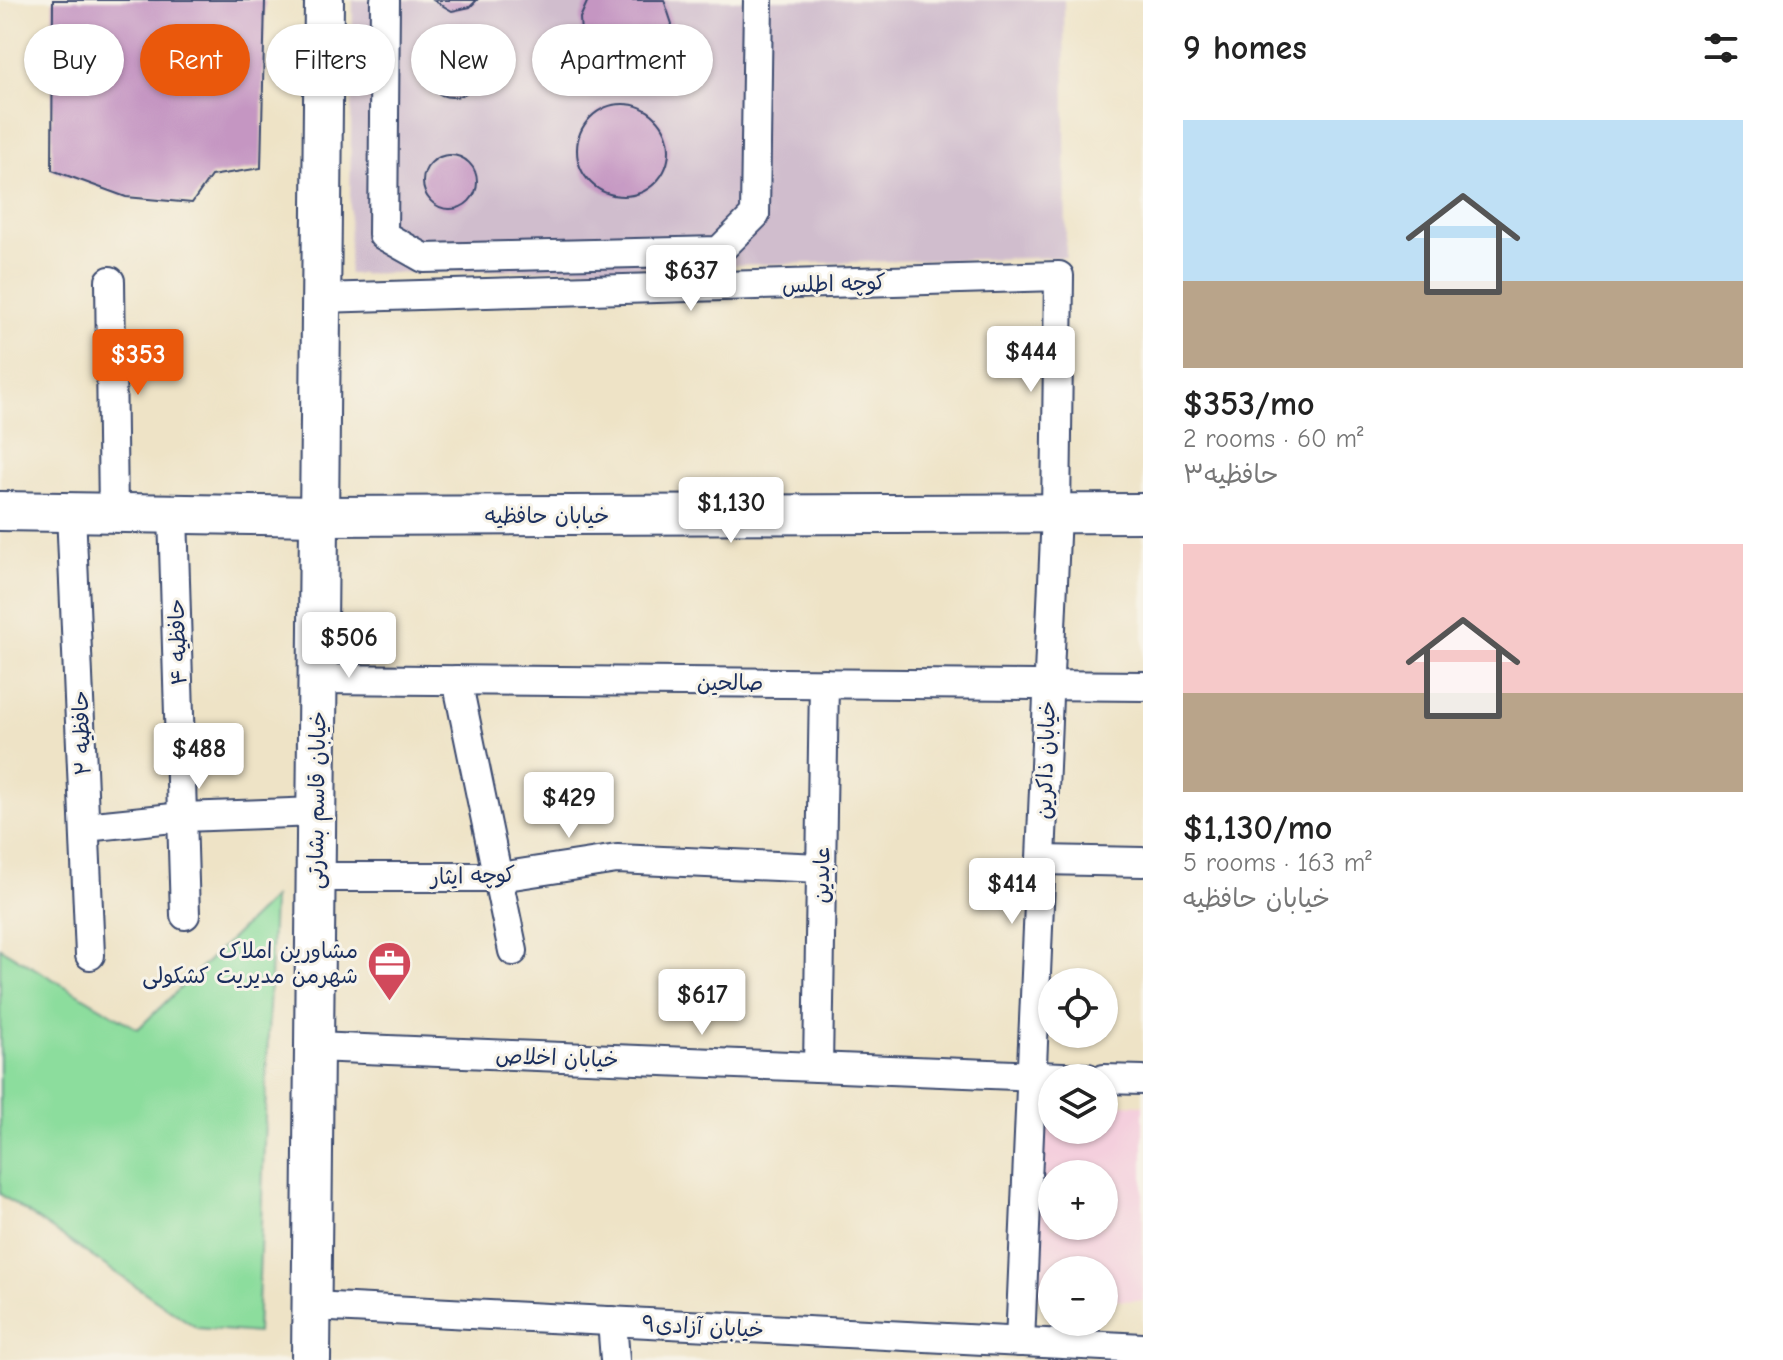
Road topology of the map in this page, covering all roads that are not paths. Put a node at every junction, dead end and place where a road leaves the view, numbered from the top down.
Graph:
1 (324, 0) edge
2 (385, 0) edge
3 (758, 0) edge
4 (1059, 276) joint
5 (110, 281) dead end
6 (321, 298) junction
7 (0, 511) edge
8 (71, 512) junction
9 (113, 513) junction
10 (1056, 513) junction
11 (1143, 513) edge
12 (173, 514) junction
13 (319, 516) junction
14 (318, 679) junction
15 (457, 680) junction
16 (824, 683) junction
17 (1049, 685) junction
18 (1143, 686) edge
19 (316, 812) junction
20 (183, 817) junction
21 (85, 827) junction
22 (1041, 860) junction
23 (1143, 862) edge
24 (821, 868) junction
25 (316, 877) junction
26 (500, 877) junction
27 (185, 915) dead end
28 (513, 951) dead end
29 (90, 955) dead end
30 (314, 1047) junction
31 (818, 1067) junction
32 (1032, 1076) junction
33 (1038, 1076) edge
34 (1118, 1079) edge
35 (1143, 1080) edge
36 (312, 1306) junction
37 (612, 1321) junction
38 (1020, 1342) junction
39 (1143, 1348) edge
40 (311, 1360) edge
41 (615, 1360) edge

1 - 6 street, خیابان قاسم بشارتی
2 - 3 street
4 - 6 street, کوچه اطلس
4 - 10 street, خیابان ذاکرین
5 - 9 street
6 - 13 street, خیابان قاسم بشارتی
7 - 8 street, خیابان حافظیه
8 - 9 street, خیابان حافظیه
8 - 21 street, حافظیه ۲
9 - 12 street, خیابان حافظیه
10 - 11 street, خیابان حافظیه
10 - 13 street, خیابان حافظیه
10 - 17 street, خیابان ذاکرین
12 - 13 street, خیابان حافظیه
12 - 20 street, حافظیه ۴
13 - 14 street, خیابان قاسم بشارتی
14 - 15 street, صالحین
14 - 19 street, خیابان قاسم بشارتی
15 - 16 street, صالحین
15 - 26 street
16 - 17 street, صالحین
16 - 24 street, عابدین
17 - 18 street, صالحین
17 - 22 street, خیابان ذاکرین
19 - 20 street
19 - 25 street, خیابان قاسم بشارتی
20 - 21 street
20 - 27 street, حافظیه ۴
21 - 29 street, حافظیه ۲
22 - 23 street
22 - 32 street, خیابان ذاکرین
24 - 26 street, کوچه ایثار
24 - 31 street, عابدین
25 - 26 street, کوچه ایثار
25 - 30 street, خیابان قاسم بشارتی
26 - 28 street
30 - 31 street, خیابان اخلاص
30 - 36 street, خیابان قاسم بشارتی
31 - 32 street, خیابان اخلاص
32 - 33 street, خیابان اخلاص
32 - 38 street, خیابان ذاکرین
34 - 35 street
36 - 37 street, خیابان آزادی۹
36 - 40 street, خیابان قاسم بشارتی
37 - 38 street, خیابان آزادی۹
37 - 41 street
38 - 39 street, خیابان آزادی۹

